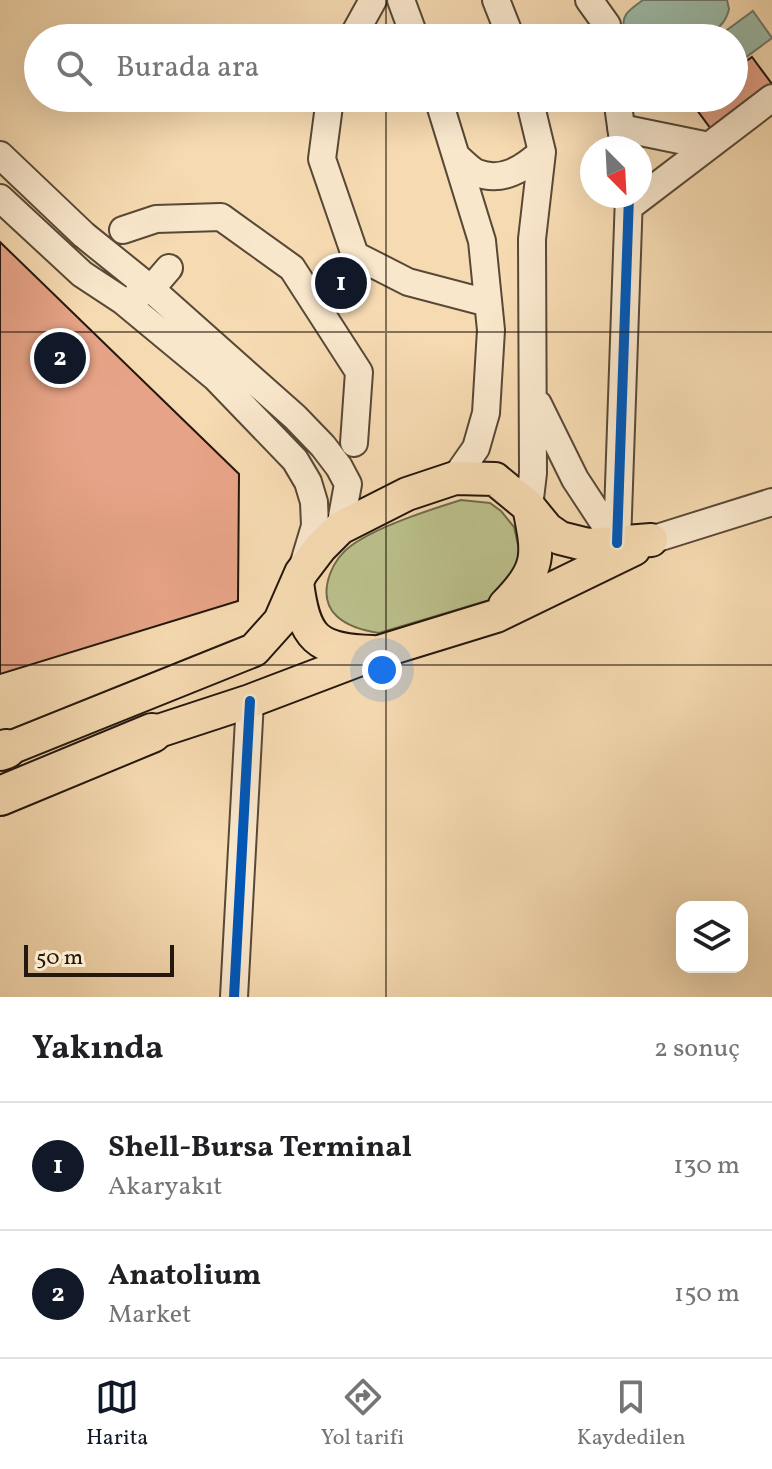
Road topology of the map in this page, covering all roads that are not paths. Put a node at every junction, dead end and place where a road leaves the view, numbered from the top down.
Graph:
1 (373, 0) edge
2 (401, 0) edge
3 (496, 0) edge
4 (589, 0) edge
5 (360, 24) edge
6 (410, 24) edge
7 (505, 24) edge
8 (603, 24) edge
9 (772, 98) edge
10 (328, 112) edge
11 (442, 112) edge
12 (532, 112) edge
13 (619, 112) edge
14 (623, 136) edge
15 (652, 141) edge
16 (709, 146) junction
17 (542, 152) junction
18 (0, 155) edge
19 (456, 156) junction
20 (652, 186) edge
21 (0, 198) edge
22 (629, 208) edge
23 (123, 230) dead end
24 (169, 268) dead end
25 (151, 289) junction
26 (123, 301) junction
27 (488, 303) junction
28 (533, 392) junction
29 (354, 443) dead end
30 (455, 478) junction
31 (772, 502) edge
32 (529, 507) junction
33 (340, 528) junction
34 (651, 540) junction
35 (617, 543) junction
36 (299, 578) junction
37 (496, 616) junction
38 (379, 652) junction
39 (250, 701) junction
40 (152, 733) junction
41 (1, 759) edge
42 (0, 796) edge
43 (234, 997) edge

1 - 5 street
2 - 6 street
3 - 7 street
4 - 8 street
9 - 16 street
10 - 27 street
11 - 19 street
12 - 17 street
13 - 14 street
15 - 16 street
16 - 20 street
17 - 19 street
17 - 28 street
18 - 25 street
19 - 27 street
21 - 26 street
22 - 35 street
23 - 29 street
24 - 25 street
25 - 26 street
25 - 33 street
26 - 36 street
27 - 30 street
28 - 32 street
28 - 35 street
30 - 32 main road
30 - 33 main road
31 - 34 street
32 - 35 main road
32 - 37 main road
33 - 36 main road
34 - 35 main road
34 - 37 main road
36 - 38 main road
36 - 41 main road
37 - 38 main road
38 - 39 main road
39 - 40 main road
39 - 43 street
40 - 41 main road
40 - 42 highway

